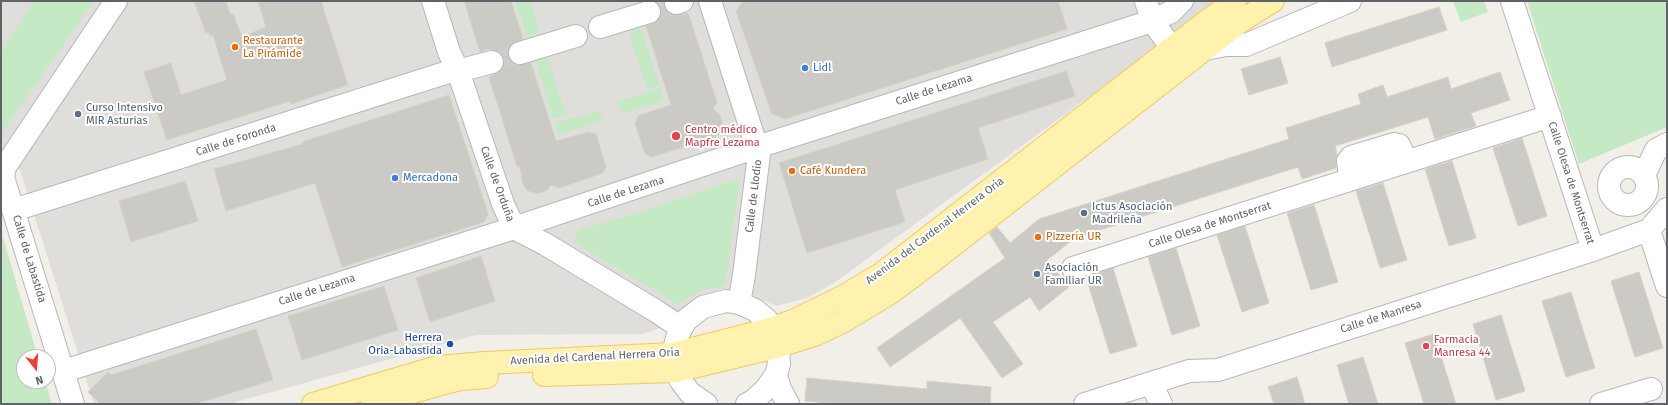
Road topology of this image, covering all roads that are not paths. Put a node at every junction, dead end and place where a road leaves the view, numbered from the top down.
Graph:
1 (134, 1) edge
2 (433, 1) edge
3 (710, 1) edge
4 (1182, 1) edge
5 (1235, 1) edge
6 (1273, 1) edge
7 (1350, 1) edge
8 (1512, 1) edge
9 (115, 4) edge
10 (1149, 11) edge
11 (649, 12) tunnel mouth
12 (600, 27) dead end
13 (576, 36) dead end
14 (1172, 48) junction
15 (1205, 49) junction
16 (520, 53) tunnel mouth
17 (492, 62) tunnel mouth
18 (458, 72) junction
19 (1550, 116) junction
20 (1667, 144) edge
21 (757, 147) junction
22 (1644, 175) dead end
23 (1667, 209) edge
24 (14, 210) junction
25 (514, 228) junction
26 (1649, 230) junction
27 (1593, 250) junction
28 (1073, 268) dead end
29 (1667, 286) edge
30 (739, 303) junction
31 (681, 328) junction
32 (775, 338) junction
33 (674, 362) junction
34 (64, 371) junction
35 (776, 375) junction
36 (1151, 383) junction
37 (1651, 389) dead end
38 (412, 398) edge
39 (753, 403) edge
40 (73, 404) edge
41 (314, 404) edge
42 (372, 404) edge
43 (704, 404) edge
44 (788, 404) edge
45 (1085, 404) edge
46 (1161, 404) edge
47 (1601, 404) edge

1 - 9 street
2 - 18 street, Calle de Orduña
3 - 21 street, Calle de Llodio
4 - 10 street, Calle de Lezama
5 - 14 main road, Avenida del Cardenal Herrera Oria
6 - 15 main road, Avenida del Cardenal Herrera Oria
7 - 15 street, Avenida del Cardenal Herrera Oria
8 - 19 street, Calle Olesa de Montserrat
9 - 24 street, Calle de Labastida
10 - 14 street
10 - 21 street, Calle de Lezama
11 - 12 street
13 - 16 street
14 - 15 street, Avenida del Cardenal Herrera Oria
14 - 32 main road, Avenida del Cardenal Herrera Oria
15 - 32 main road, Avenida del Cardenal Herrera Oria
17 - 18 street, Calle de Foronda
18 - 24 street, Calle de Foronda
18 - 25 street, Calle de Orduña
19 - 27 street, Calle Olesa de Montserrat
19 - 28 street, Calle Olesa de Montserrat
20 - 22 street
21 - 25 street, Calle de Lezama
21 - 30 street, Calle de Llodio
23 - 26 street, Calle de Manresa
24 - 34 street, Calle de Labastida
25 - 31 street, Calle de Orduña
25 - 34 street, Calle de Lezama
26 - 27 street, Calle de Manresa
26 - 29 street
27 - 36 street, Calle de Manresa
30 - 31 street
30 - 32 street
31 - 33 street
32 - 33 main road, Avenida del Cardenal Herrera Oria
32 - 35 street
33 - 38 main road, Avenida del Cardenal Herrera Oria
33 - 41 main road, Avenida del Cardenal Herrera Oria
33 - 43 street
34 - 40 street, Calle de Labastida
35 - 39 street
35 - 44 street
36 - 45 street, Calle de Manresa
36 - 46 street
37 - 47 street
38 - 42 main road, Avenida del Cardenal Herrera Oria

